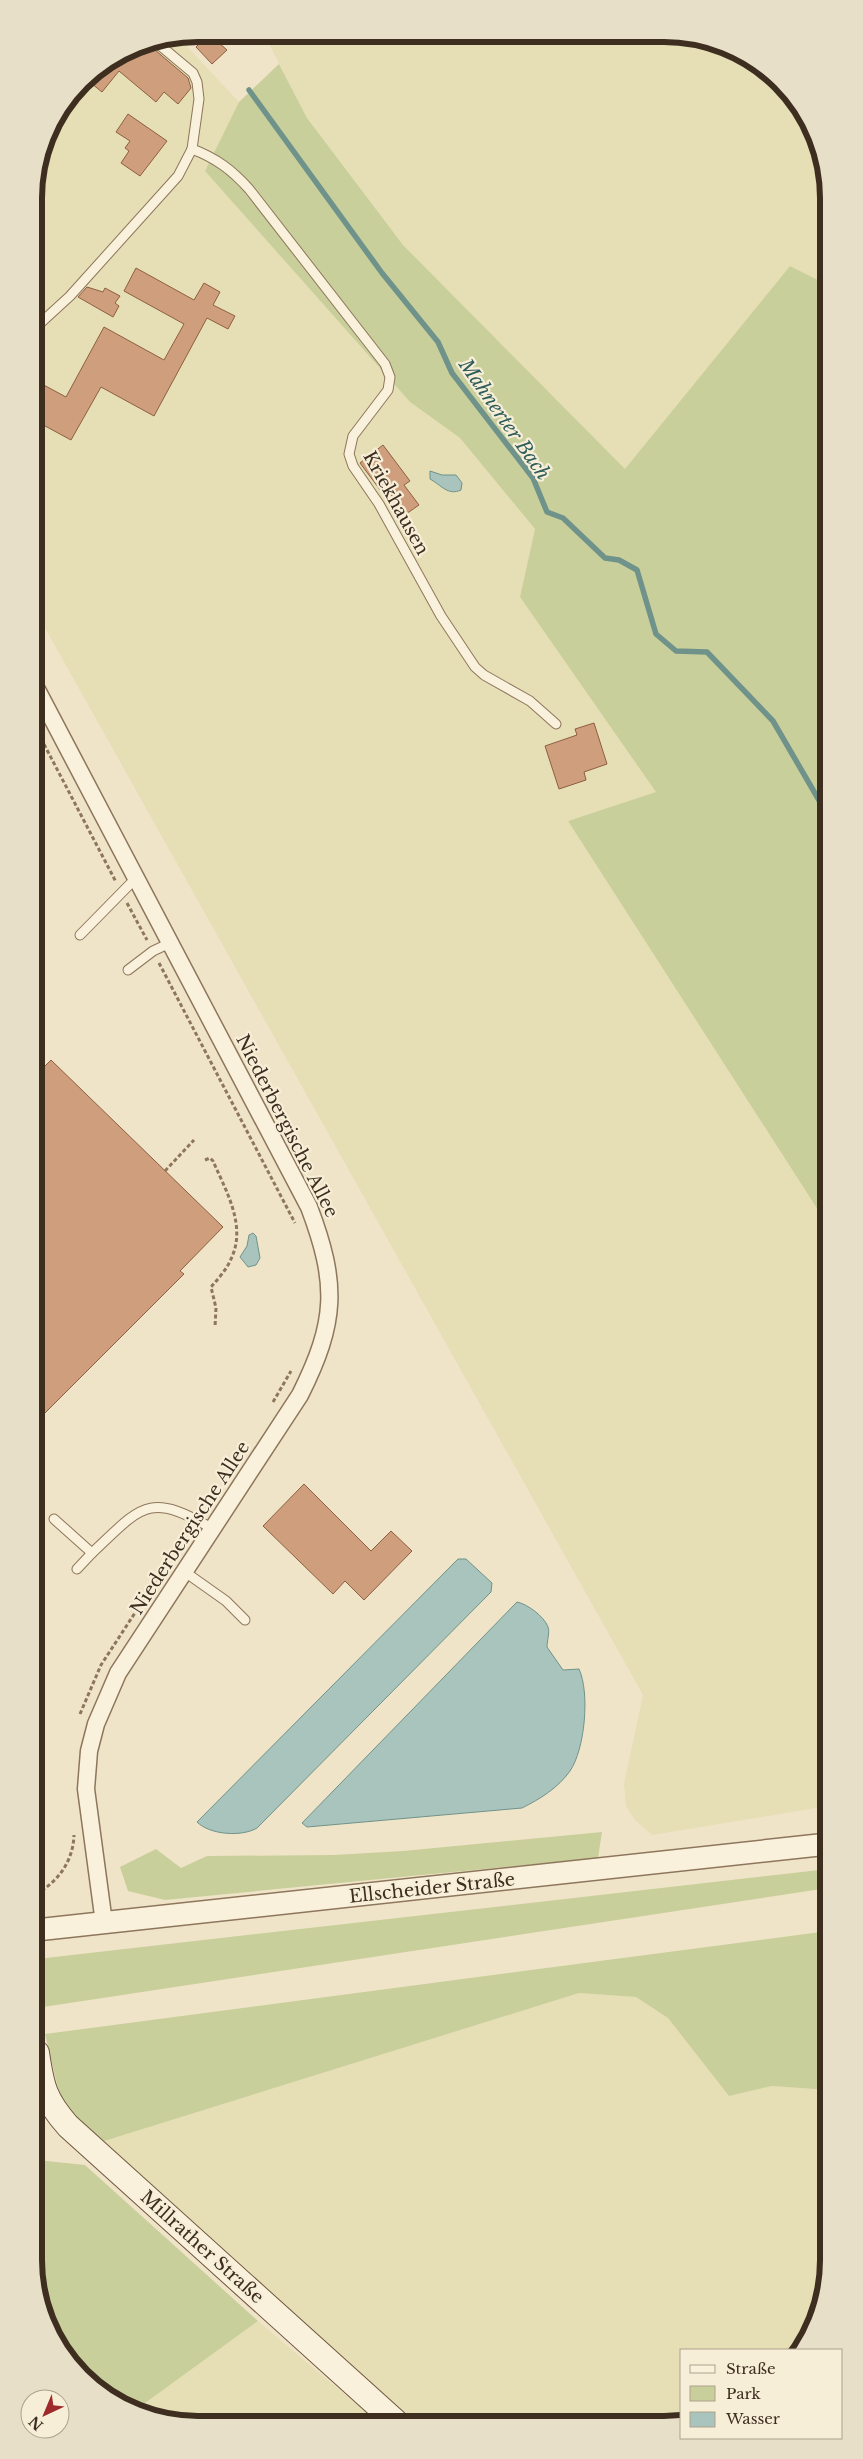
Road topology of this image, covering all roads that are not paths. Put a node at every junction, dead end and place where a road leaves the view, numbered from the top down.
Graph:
1 (162, 47) edge
2 (192, 149) junction
3 (43, 321) edge
4 (43, 701) edge
5 (556, 724) dead end
6 (136, 878) junction
7 (80, 935) dead end
8 (170, 943) junction
9 (128, 970) dead end
10 (54, 1519) dead end
11 (213, 1529) junction
12 (92, 1553) junction
13 (77, 1569) dead end
14 (185, 1572) junction
15 (245, 1620) dead end
16 (820, 1845) edge
17 (104, 1923) junction
18 (43, 1929) edge
19 (43, 2087) edge
20 (389, 2416) edge

1 - 2 lane
2 - 3 lane
2 - 5 lane, Kriekhausen
4 - 6 street, Niederbergische Allee
6 - 7 lane
6 - 8 street, Niederbergische Allee
8 - 9 lane
8 - 11 street, Niederbergische Allee
10 - 12 lane
11 - 12 lane
11 - 14 street, Niederbergische Allee
12 - 13 lane
14 - 15 lane
14 - 17 street, Niederbergische Allee
16 - 17 street, Ellscheider Straße
17 - 18 street, Ellscheider Straße
19 - 20 main road, Millrather Straße

